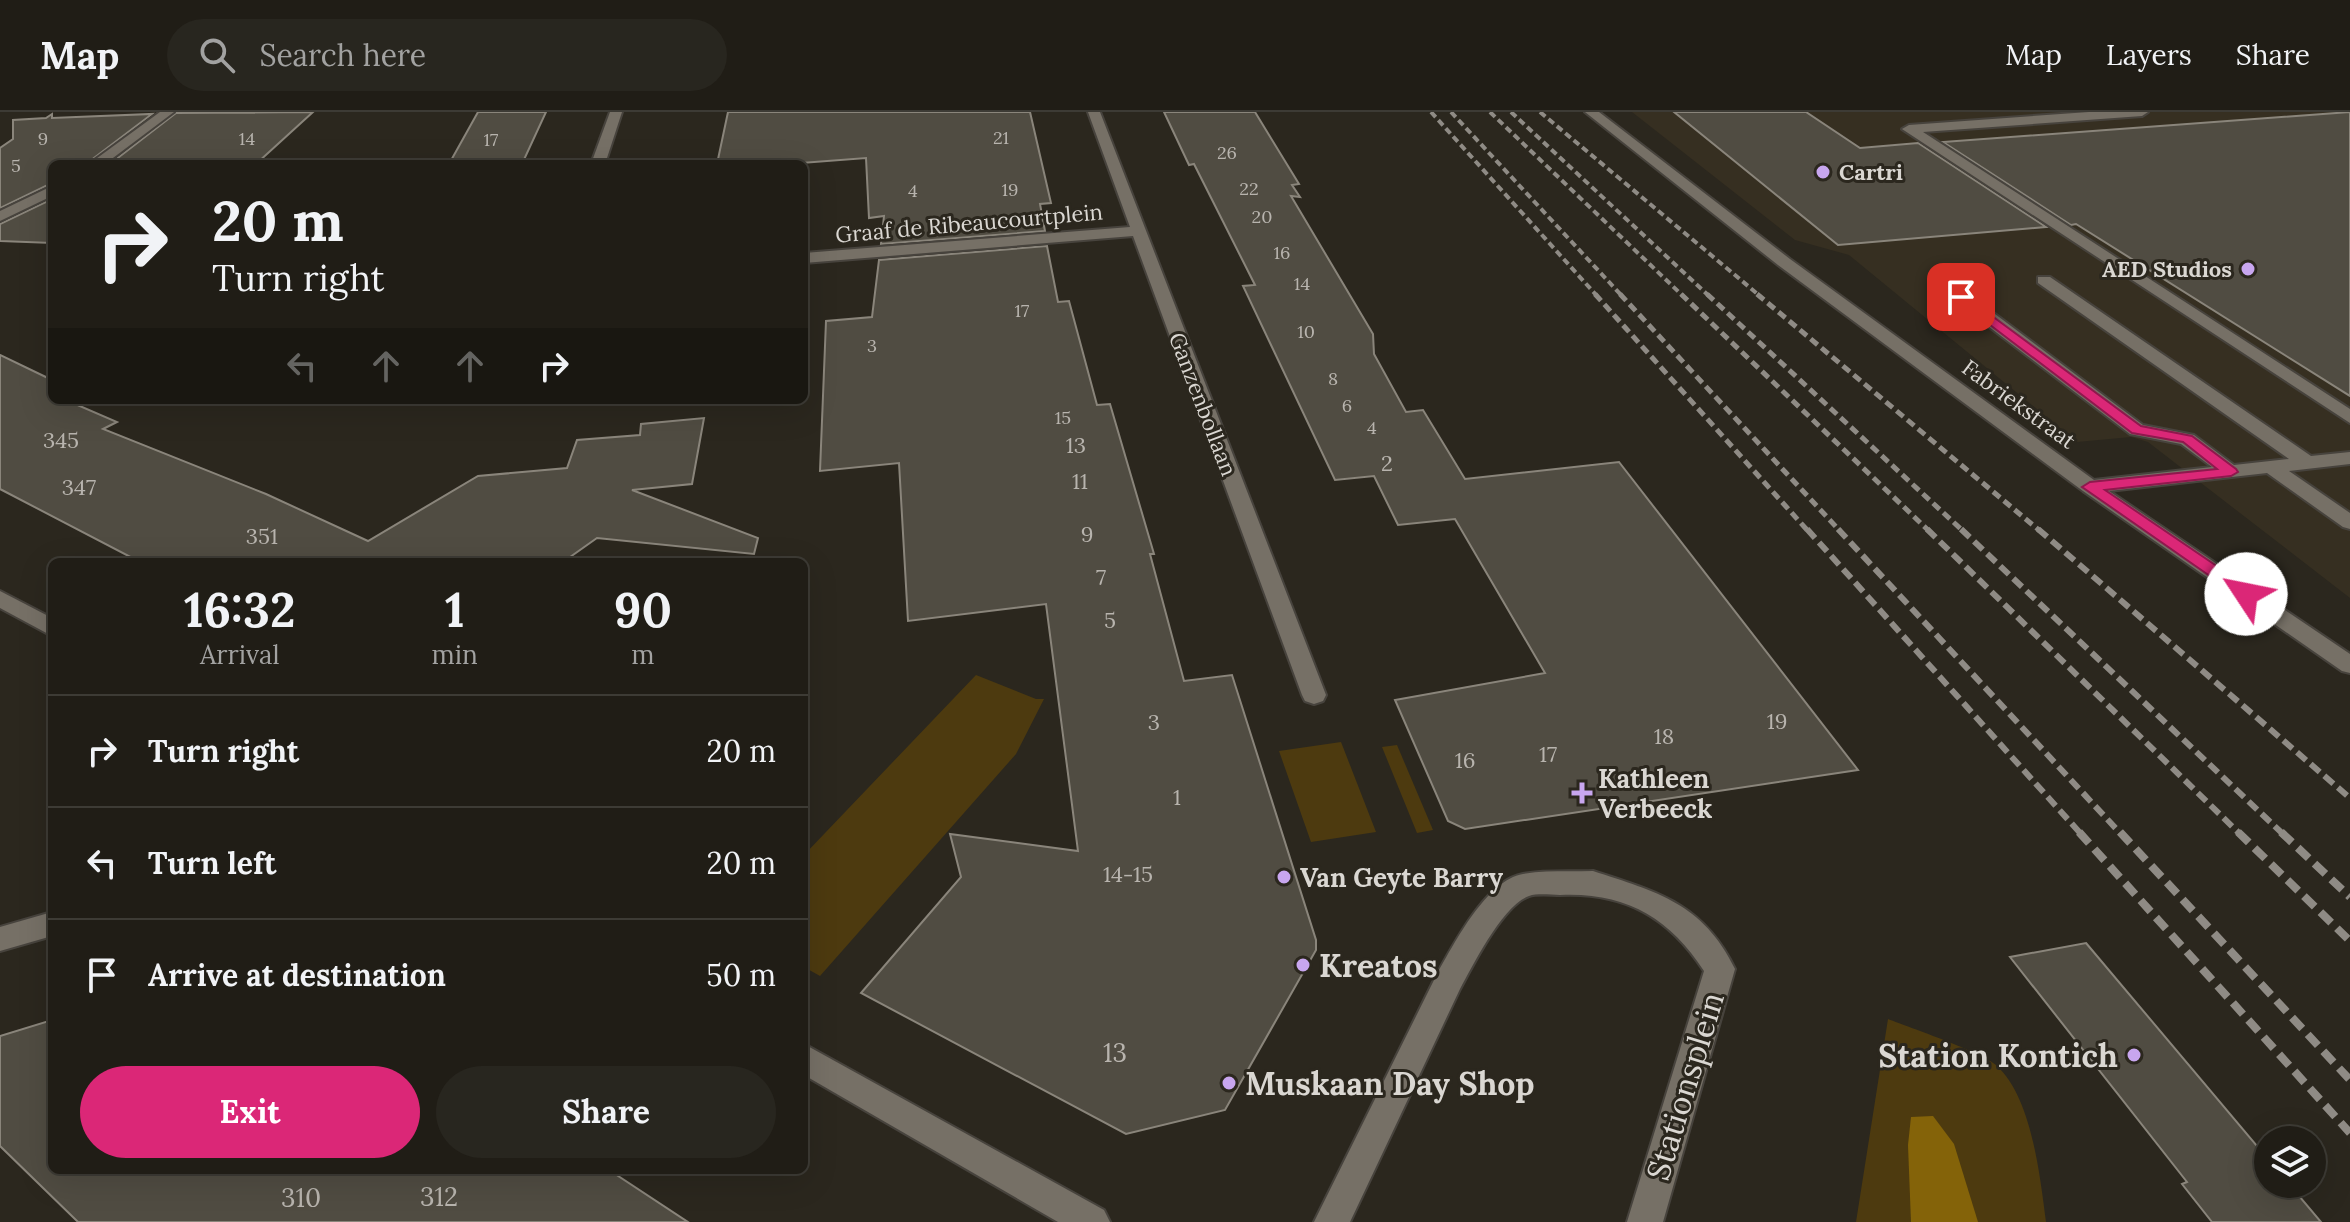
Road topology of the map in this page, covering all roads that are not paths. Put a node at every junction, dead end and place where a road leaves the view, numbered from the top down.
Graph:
1 (168, 112) edge
2 (616, 112) edge
3 (1094, 112) edge
4 (1591, 112) edge
5 (2142, 112) edge
6 (102, 160) edge
7 (599, 160) edge
8 (48, 192) edge
9 (0, 217) edge
10 (1137, 231) junction
11 (808, 258) edge
12 (2044, 280) dead end
13 (1961, 297) dead end
14 (2350, 417) edge
15 (2350, 458) edge
16 (2308, 463) junction
17 (2271, 467) junction
18 (2231, 472) junction
19 (2090, 487) junction
20 (2350, 523) edge
21 (0, 598) edge
22 (48, 626) edge
23 (2350, 665) edge
24 (1314, 695) dead end
25 (48, 925) edge
26 (0, 939) edge
27 (808, 1060) edge
28 (1092, 1222) edge
29 (1332, 1222) edge
30 (1645, 1222) edge

1 - 6 street
2 - 7 street
3 - 10 street, Ganzenbollaan
4 - 19 street, Fabriekstraat
5 - 14 street
8 - 9 street
10 - 11 street, Graaf de Ribeaucourtplein
10 - 24 street, Ganzenbollaan
12 - 16 street
13 - 18 street
15 - 16 street
16 - 17 street
17 - 18 street
17 - 20 street
18 - 19 street
19 - 23 street, Fabriekstraat
21 - 22 street
25 - 26 street
27 - 28 street
29 - 30 street, Stationsplein

